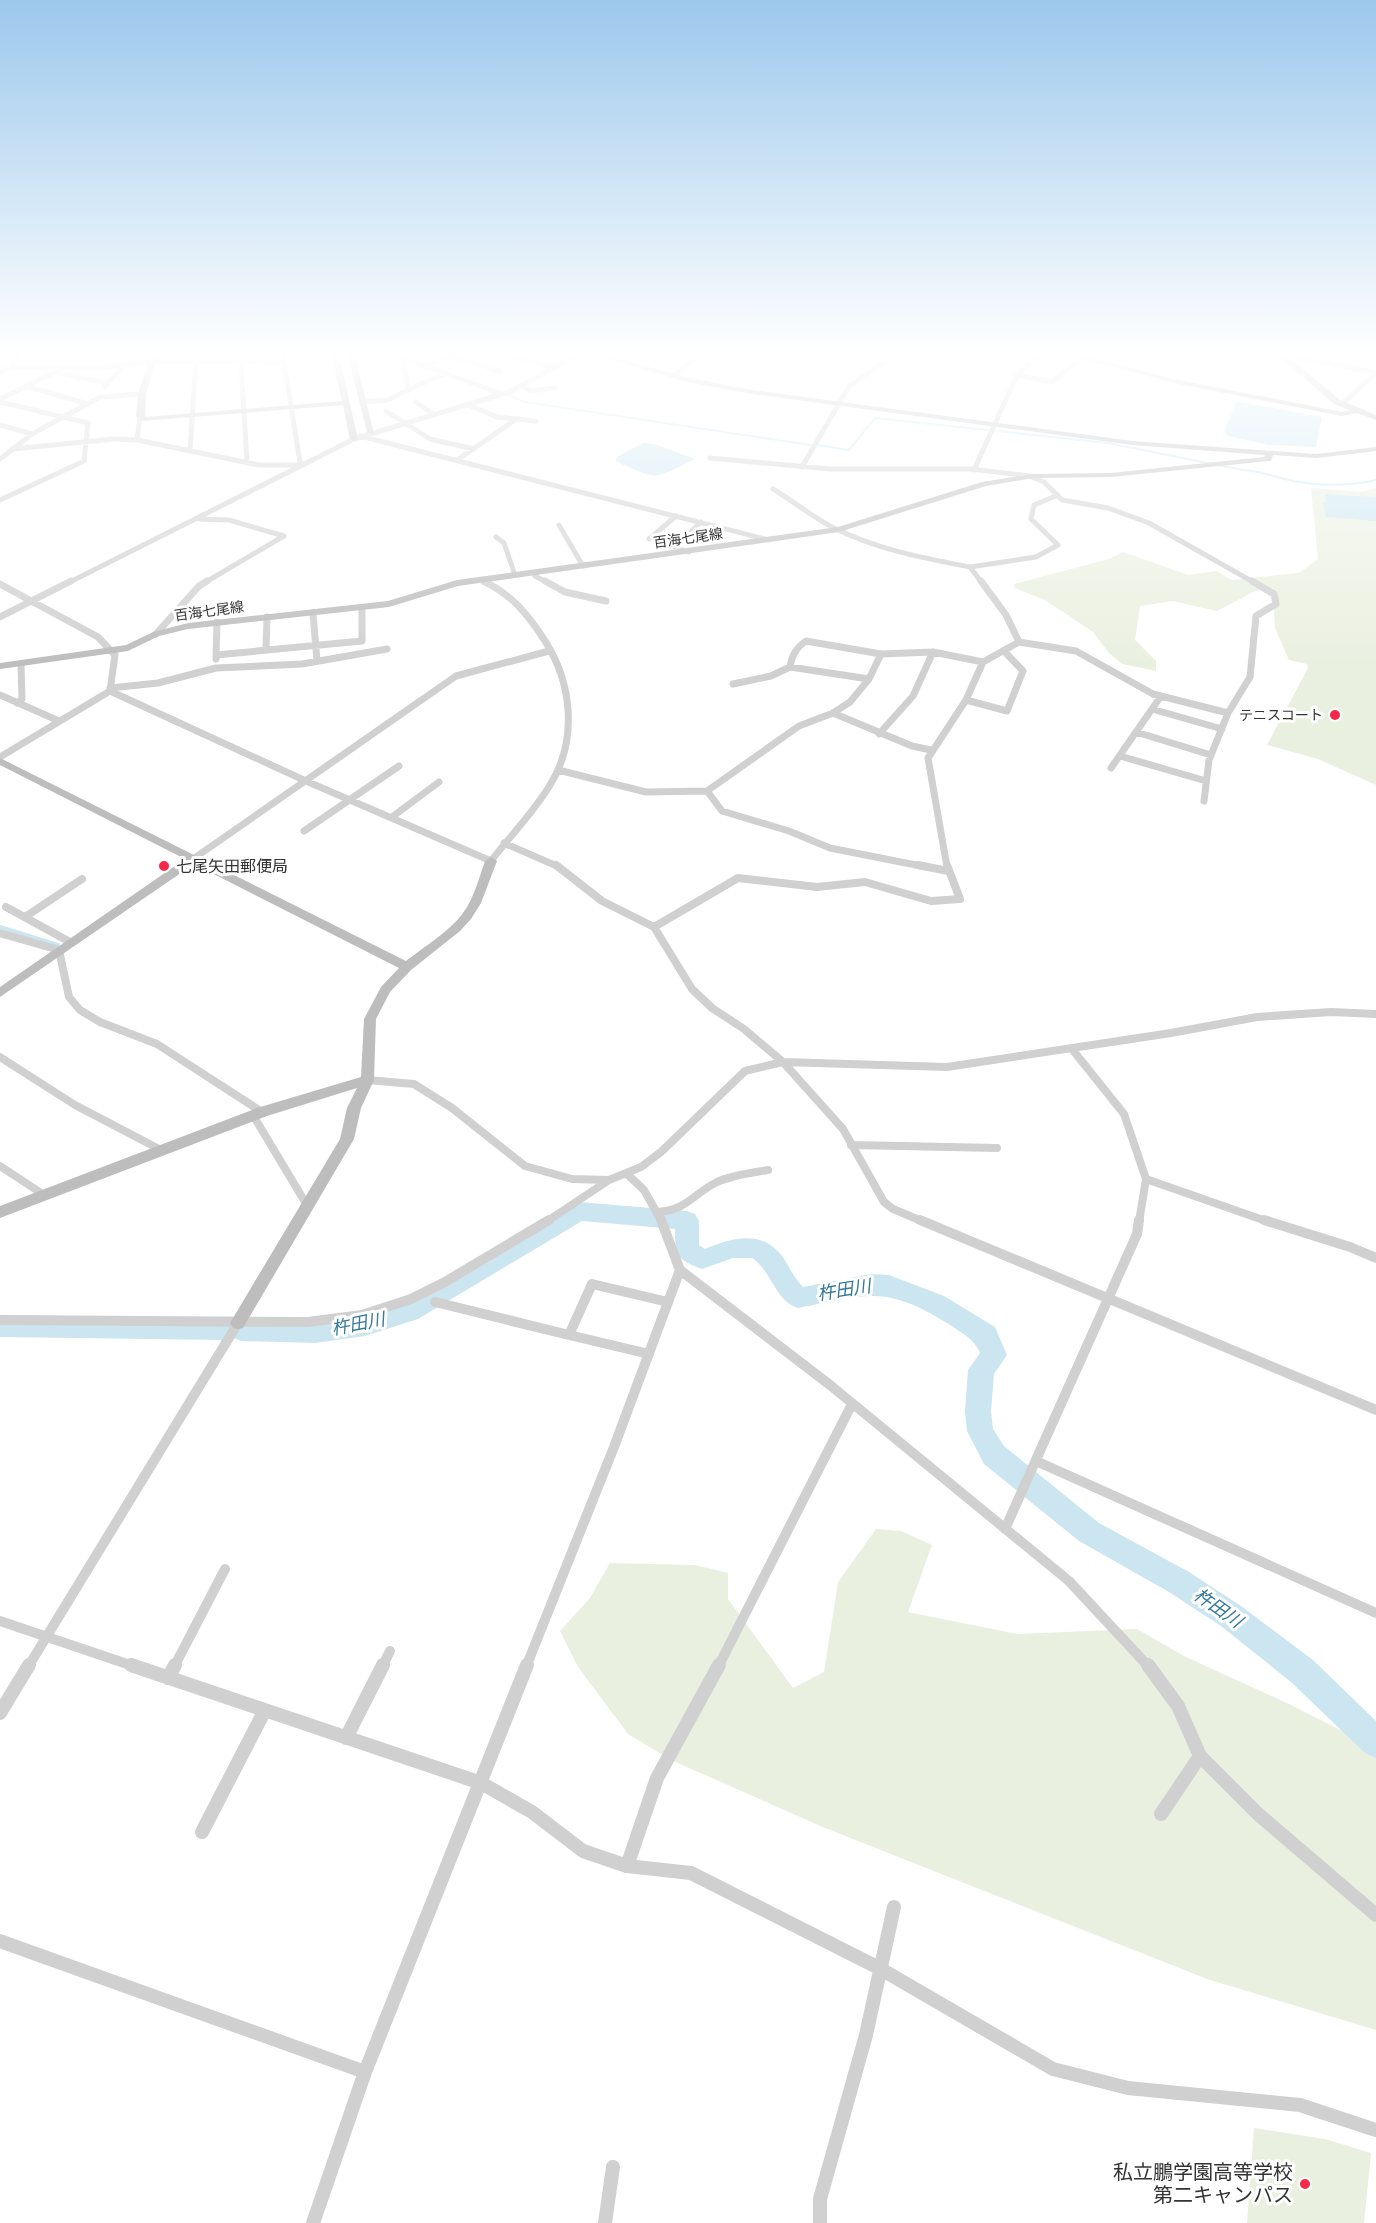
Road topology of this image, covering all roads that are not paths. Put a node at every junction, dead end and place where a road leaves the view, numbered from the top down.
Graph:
1 (84, 460) edge
2 (230, 460) edge
3 (248, 460) edge
4 (300, 460) edge
5 (313, 460) edge
6 (457, 460) edge
7 (728, 460) edge
8 (806, 460) edge
9 (979, 460) edge
10 (1263, 460) edge
11 (248, 464) junction
12 (303, 465) junction
13 (802, 467) junction
14 (974, 470) junction
15 (1033, 476) junction
16 (773, 489) dead end
17 (1058, 495) junction
18 (1, 498) edge
19 (676, 516) junction
20 (197, 519) junction
21 (701, 522) junction
22 (559, 525) dead end
23 (839, 529) junction
24 (496, 537) dead end
25 (649, 539) dead end
26 (769, 540) junction
27 (689, 552) junction
28 (583, 566) junction
29 (970, 567) junction
30 (537, 572) junction
31 (515, 575) junction
32 (482, 580) junction
33 (0, 584) edge
34 (606, 601) dead end
35 (30, 602) junction
36 (362, 608) junction
37 (313, 613) junction
38 (0, 616) edge
39 (267, 617) junction
40 (217, 622) junction
41 (156, 634) junction
42 (1019, 642) junction
43 (316, 646) junction
44 (387, 649) dead end
45 (266, 650) junction
46 (110, 651) junction
47 (549, 651) junction
48 (1004, 651) junction
49 (933, 652) junction
50 (881, 654) junction
51 (216, 655) junction
52 (317, 661) junction
53 (983, 662) junction
54 (21, 664) junction
55 (0, 666) edge
56 (790, 667) junction
57 (216, 668) junction
58 (869, 679) junction
59 (733, 684) dead end
60 (110, 689) junction
61 (0, 695) edge
62 (1161, 696) junction
63 (966, 700) junction
64 (17, 703) junction
65 (1152, 709) junction
66 (833, 713) junction
67 (1228, 713) junction
68 (59, 721) junction
69 (1222, 729) junction
70 (1136, 732) junction
71 (879, 734) junction
72 (931, 750) junction
73 (1211, 755) junction
74 (1119, 756) junction
75 (0, 759) edge
76 (399, 766) dead end
77 (1111, 768) dead end
78 (558, 770) junction
79 (306, 781) junction
80 (439, 782) dead end
81 (1206, 782) junction
82 (707, 791) junction
83 (349, 799) junction
84 (1204, 801) dead end
85 (392, 817) junction
86 (304, 831) dead end
87 (504, 843) junction
88 (194, 859) junction
89 (492, 861) junction
90 (948, 871) junction
91 (82, 879) dead end
92 (6, 907) dead end
93 (25, 917) junction
94 (654, 927) junction
95 (0, 933) edge
96 (70, 942) junction
97 (59, 950) junction
98 (407, 967) junction
99 (0, 993) edge
100 (1376, 1014) edge
101 (1072, 1049) junction
102 (0, 1057) edge
103 (783, 1062) junction
104 (367, 1080) junction
105 (257, 1114) junction
106 (851, 1145) junction
107 (997, 1148) dead end
108 (161, 1150) junction
109 (0, 1166) edge
110 (768, 1170) dead end
111 (627, 1174) junction
112 (1146, 1179) junction
113 (609, 1180) junction
114 (44, 1195) junction
115 (308, 1207) junction
116 (0, 1212) edge
117 (660, 1216) junction
118 (1376, 1258) edge
119 (680, 1270) junction
120 (1108, 1300) junction
121 (435, 1302) dead end
122 (668, 1302) junction
123 (0, 1320) edge
124 (238, 1323) junction
125 (569, 1335) junction
126 (649, 1354) junction
127 (852, 1404) junction
128 (1376, 1410) edge
129 (1036, 1461) junction
130 (1005, 1529) junction
131 (225, 1569) dead end
132 (1376, 1613) edge
133 (0, 1621) edge
134 (45, 1636) junction
135 (390, 1651) dead end
136 (168, 1678) junction
137 (265, 1710) junction
138 (0, 1713) edge
139 (346, 1738) junction
140 (1200, 1755) junction
141 (481, 1783) junction
142 (1161, 1814) dead end
143 (202, 1832) dead end
144 (627, 1866) junction
145 (894, 1907) dead end
146 (1376, 1915) edge
147 (0, 1941) edge
148 (879, 1968) junction
149 (365, 2072) junction
150 (1376, 2130) edge
151 (613, 2167) dead end
152 (313, 2223) edge
153 (605, 2223) edge
154 (820, 2223) edge

1 - 18 street
2 - 11 street
3 - 11 street
4 - 12 street
5 - 12 street
6 - 19 street
7 - 13 street
8 - 13 street
9 - 14 street
10 - 15 street, 百海七尾線
11 - 12 street
12 - 20 street
13 - 14 street
14 - 15 street
15 - 17 street
15 - 23 street, 百海七尾線
16 - 23 street
17 - 29 street
17 - 67 street
19 - 21 street
19 - 25 street
20 - 35 street
20 - 41 street
21 - 26 street
21 - 27 street
22 - 28 street
23 - 26 street, 百海七尾線
23 - 29 street
24 - 31 street
26 - 27 street, 百海七尾線
27 - 28 street, 百海七尾線
28 - 30 street, 百海七尾線
29 - 42 street
30 - 31 street, 百海七尾線
30 - 34 street
31 - 32 street, 百海七尾線
32 - 36 street, 百海七尾線
32 - 47 street
33 - 35 street
35 - 38 street
35 - 46 street
36 - 37 street, 百海七尾線
36 - 43 street
37 - 39 street, 百海七尾線
37 - 43 street
39 - 40 street, 百海七尾線
39 - 45 street
40 - 41 street, 百海七尾線
40 - 51 street
41 - 46 street, 百海七尾線
42 - 48 street
42 - 62 street
43 - 45 street
43 - 52 street
44 - 52 street
45 - 51 street
46 - 54 street, 百海七尾線
46 - 60 street
47 - 78 street
47 - 79 street
48 - 53 street
48 - 63 street
49 - 50 street
49 - 53 street
49 - 71 street
50 - 56 street
50 - 58 street
51 - 57 street
52 - 57 street
53 - 63 street
54 - 55 street, 百海七尾線
54 - 64 street
56 - 58 street
56 - 59 street
57 - 60 street
58 - 66 street
60 - 68 street
60 - 79 street
61 - 64 street
62 - 65 street
62 - 67 street
63 - 72 street
64 - 68 street
65 - 69 street
65 - 70 street
66 - 71 street
66 - 82 street
67 - 69 street
68 - 75 street
69 - 73 street
70 - 73 street
70 - 74 street
71 - 72 street
72 - 90 street
73 - 81 street
74 - 77 street
74 - 81 street
75 - 88 street
76 - 83 street
78 - 82 street
78 - 87 street
79 - 83 street
79 - 88 street
80 - 85 street
81 - 84 street
82 - 90 street
83 - 85 street
83 - 86 street
85 - 89 street
87 - 89 street
87 - 94 street
88 - 96 street
88 - 98 street
89 - 98 street
90 - 94 street
91 - 93 street
92 - 93 street
93 - 96 street
94 - 103 street
95 - 97 street
96 - 97 street
97 - 99 street
97 - 105 street
98 - 104 street
100 - 101 street
101 - 103 street
101 - 112 street
102 - 108 street
103 - 106 street
103 - 111 street
104 - 105 street
104 - 113 street
104 - 115 street
105 - 108 street
105 - 115 street
106 - 107 street
106 - 120 street
108 - 114 street
109 - 114 street
110 - 117 street
111 - 113 street
111 - 117 street
112 - 118 street
112 - 120 street
113 - 124 street
114 - 116 street
115 - 124 street
117 - 119 street
119 - 122 street
119 - 127 street
120 - 128 street
120 - 129 street
121 - 125 street
122 - 125 street
122 - 126 street
123 - 124 street
124 - 134 street
125 - 126 street
126 - 141 street
127 - 130 street
127 - 144 street
129 - 130 street
129 - 132 street
130 - 140 street
131 - 136 street
133 - 134 street
134 - 136 street
134 - 138 street
135 - 139 street
136 - 137 street
137 - 139 street
137 - 143 street
139 - 141 street
140 - 142 street
140 - 146 street
141 - 144 street
141 - 149 street
144 - 148 street
145 - 148 street
147 - 149 street
148 - 150 street
148 - 154 street
149 - 152 street
151 - 153 street

